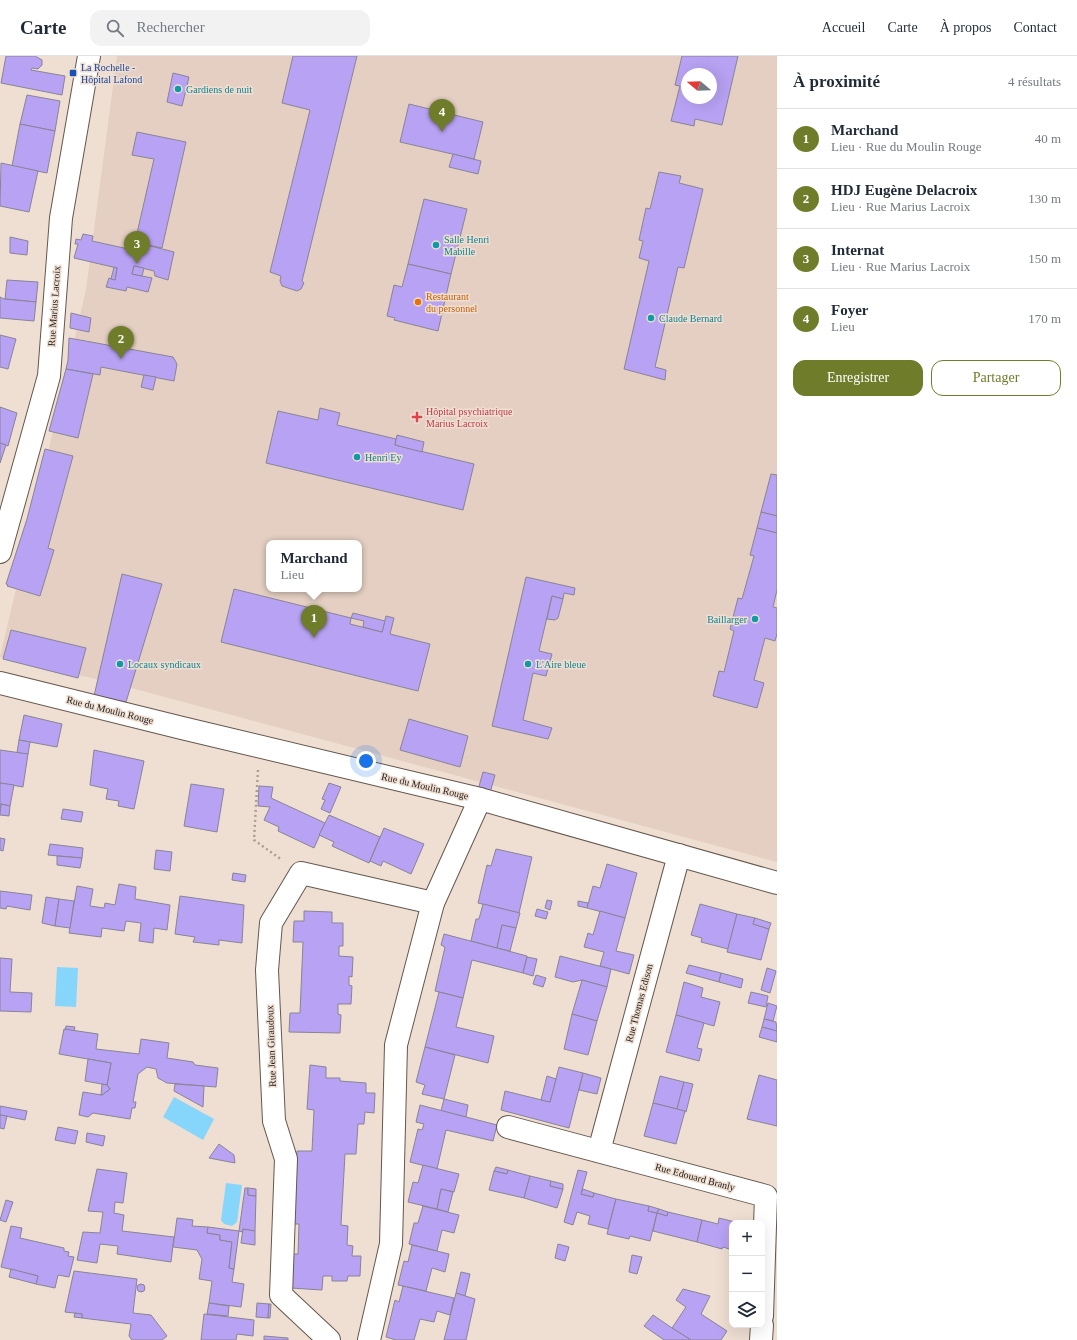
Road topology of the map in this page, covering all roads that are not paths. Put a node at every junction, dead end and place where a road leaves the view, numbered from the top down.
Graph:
1 (89, 56) edge
2 (0, 552) edge
3 (0, 683) edge
4 (480, 799) junction
5 (679, 856) junction
6 (777, 883) edge
7 (433, 903) junction
8 (508, 1127) dead end
9 (599, 1151) junction
10 (763, 1292) edge
11 (762, 1328) edge
12 (329, 1340) edge
13 (369, 1340) edge
14 (761, 1340) edge

1 - 2 street, Rue Marius Lacroix
3 - 4 street, Rue du Moulin Rouge
4 - 5 street, Rue du Moulin Rouge
4 - 7 street
5 - 6 street, Rue du Moulin Rouge
5 - 9 street, Rue Thomas Edison
7 - 12 street, Rue Jean Giraudoux
7 - 13 street
8 - 9 street, Rue Edouard Branly
9 - 10 street, Rue Edouard Branly
11 - 14 street

